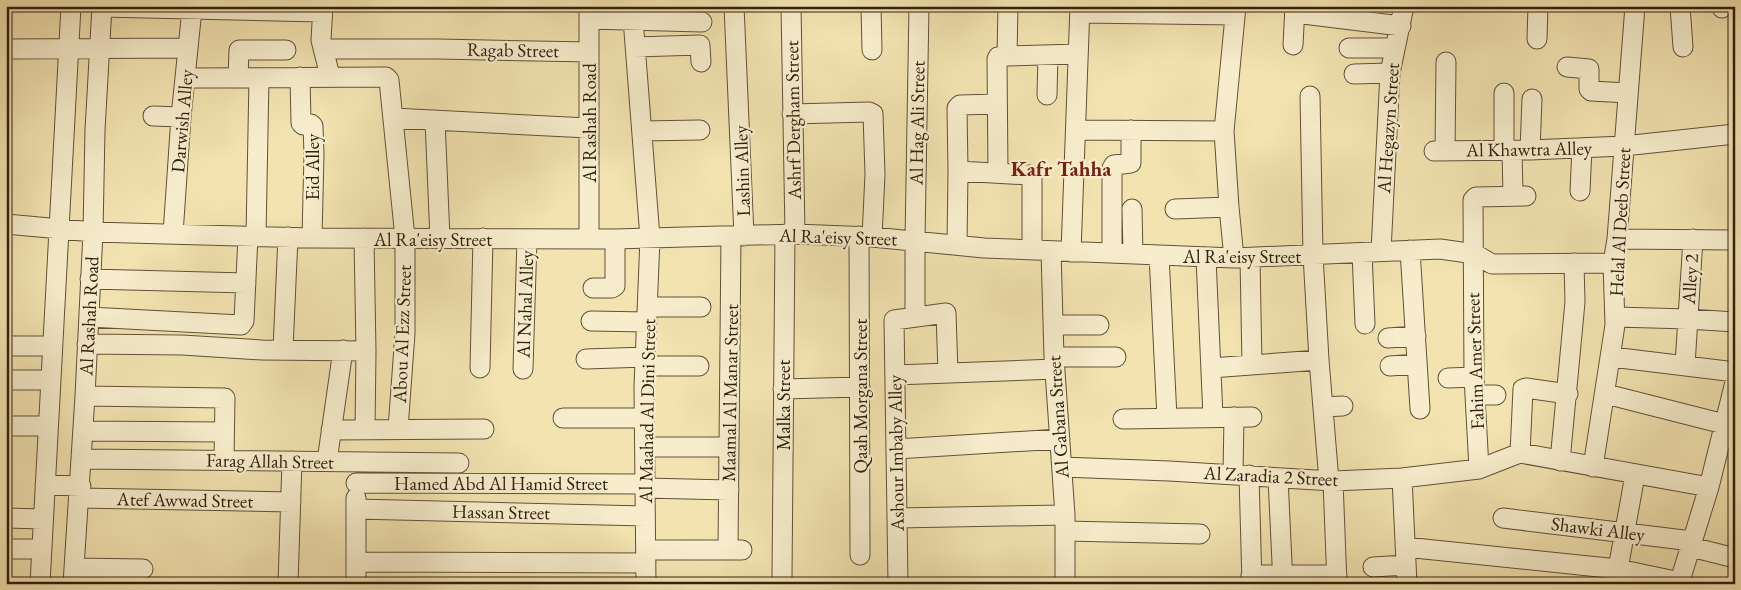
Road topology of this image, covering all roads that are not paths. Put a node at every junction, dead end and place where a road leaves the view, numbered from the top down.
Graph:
1 (71, 6) edge
2 (734, 6) edge
3 (791, 6) edge
4 (871, 6) edge
5 (919, 6) edge
6 (1008, 6) edge
7 (1404, 6) edge
8 (1538, 6) edge
9 (1636, 6) edge
10 (1680, 6) edge
11 (102, 7) edge
12 (192, 9) junction
13 (322, 9) edge
14 (1080, 10) edge
15 (1295, 10) edge
16 (1236, 11) edge
17 (1333, 12) edge
18 (589, 13) edge
19 (632, 13) edge
20 (702, 22) dead end
21 (1401, 26) junction
22 (1537, 39) dead end
23 (1293, 45) dead end
24 (635, 46) junction
25 (1683, 47) dead end
26 (83, 48) junction
27 (188, 48) junction
28 (1349, 48) dead end
29 (1395, 48) junction
30 (6, 49) edge
31 (323, 49) junction
32 (286, 50) dead end
33 (872, 50) dead end
34 (589, 52) junction
35 (1078, 54) junction
36 (1048, 55) junction
37 (1007, 56) junction
38 (701, 62) dead end
39 (1446, 62) dead end
40 (1567, 67) dead end
41 (1390, 73) junction
42 (1354, 74) dead end
43 (330, 76) junction
44 (300, 77) junction
45 (186, 78) junction
46 (238, 78) junction
47 (259, 78) junction
48 (1504, 93) dead end
49 (1628, 93) junction
50 (1048, 95) dead end
51 (1310, 96) dead end
52 (1532, 99) dead end
53 (997, 104) junction
54 (792, 114) junction
55 (153, 116) dead end
56 (181, 117) junction
57 (393, 118) junction
58 (435, 120) junction
59 (588, 128) junction
60 (700, 130) dead end
61 (1076, 130) junction
62 (1131, 130) junction
63 (642, 131) junction
64 (1224, 131) junction
65 (1735, 134) edge
66 (1624, 146) junction
67 (1582, 148) junction
68 (1530, 150) junction
69 (1508, 151) junction
70 (958, 171) junction
71 (998, 173) junction
72 (1580, 191) dead end
73 (1229, 207) junction
74 (1132, 208) dead end
75 (1175, 209) dead end
76 (6, 224) edge
77 (58, 228) junction
78 (93, 232) junction
79 (174, 234) junction
80 (790, 234) junction
81 (252, 236) junction
82 (738, 236) junction
83 (288, 237) junction
84 (866, 237) junction
85 (312, 238) junction
86 (364, 238) junction
87 (404, 238) junction
88 (483, 238) junction
89 (650, 238) junction
90 (440, 239) junction
91 (527, 239) junction
92 (589, 239) junction
93 (1617, 239) junction
94 (1693, 239) junction
95 (615, 240) junction
96 (915, 240) junction
97 (1735, 240) edge
98 (957, 245) junction
99 (1042, 250) junction
100 (1410, 250) junction
101 (1071, 252) junction
102 (1362, 252) junction
103 (1381, 252) junction
104 (1112, 253) junction
105 (1132, 254) junction
106 (1474, 254) junction
107 (1159, 255) junction
108 (1313, 255) junction
109 (1206, 258) junction
110 (1242, 258) junction
111 (1574, 263) junction
112 (1614, 263) junction
113 (90, 279) junction
114 (246, 283) junction
115 (593, 288) dead end
116 (701, 307) dead end
117 (648, 314) junction
118 (89, 317) junction
119 (915, 317) junction
120 (1616, 317) junction
121 (1688, 319) junction
122 (591, 321) dead end
123 (1735, 322) edge
124 (1365, 324) dead end
125 (1099, 325) dead end
126 (1053, 326) junction
127 (1416, 336) junction
128 (1388, 338) dead end
129 (87, 344) junction
130 (6, 346) edge
131 (52, 346) junction
132 (283, 349) junction
133 (343, 350) junction
134 (366, 351) junction
135 (1116, 357) dead end
136 (1612, 357) junction
137 (586, 359) dead end
138 (1319, 360) junction
139 (646, 361) junction
140 (1055, 363) junction
141 (1418, 364) junction
142 (1252, 365) junction
143 (1685, 365) junction
144 (699, 366) dead end
145 (1390, 366) dead end
146 (480, 368) dead end
147 (1211, 368) junction
148 (523, 369) dead end
149 (1735, 372) edge
150 (948, 373) junction
151 (895, 375) junction
152 (1448, 378) dead end
153 (6, 380) edge
154 (50, 380) junction
155 (1475, 386) junction
156 (860, 388) junction
157 (783, 389) junction
158 (1734, 391) edge
159 (1568, 394) junction
160 (1606, 394) junction
161 (1496, 395) dead end
162 (85, 396) junction
163 (1343, 406) dead end
164 (1323, 407) junction
165 (1420, 409) dead end
166 (1213, 417) junction
167 (563, 418) dead end
168 (644, 418) junction
169 (1167, 418) junction
170 (1123, 419) dead end
171 (1724, 424) junction
172 (6, 426) edge
173 (48, 426) junction
174 (398, 429) junction
175 (484, 429) dead end
176 (331, 430) junction
177 (365, 430) junction
178 (84, 431) junction
179 (224, 432) junction
180 (1060, 439) junction
181 (645, 447) junction
182 (729, 447) junction
183 (1478, 447) junction
184 (896, 449) junction
185 (1500, 449) dead end
186 (1520, 453) junction
187 (1726, 456) edge
188 (82, 458) junction
189 (224, 460) junction
190 (292, 461) junction
191 (327, 461) junction
192 (1560, 461) junction
193 (356, 462) junction
194 (459, 463) dead end
195 (1062, 467) junction
196 (1593, 467) junction
197 (1479, 469) junction
198 (1241, 475) junction
199 (1635, 475) junction
200 (1278, 478) junction
201 (1402, 478) junction
202 (1331, 481) junction
203 (356, 483) junction
204 (45, 485) junction
205 (645, 486) junction
206 (1709, 487) junction
207 (728, 490) junction
208 (80, 492) junction
209 (291, 502) junction
210 (356, 509) junction
211 (645, 516) junction
212 (6, 518) edge
213 (897, 518) junction
214 (1503, 518) dead end
215 (43, 519) junction
216 (1065, 523) junction
217 (1625, 532) junction
218 (1200, 534) dead end
219 (1691, 544) junction
220 (6, 549) edge
221 (42, 549) junction
222 (860, 556) dead end
223 (646, 557) junction
224 (1735, 558) edge
225 (356, 562) junction
226 (1406, 565) edge
227 (1373, 567) dead end
228 (143, 569) dead end
229 (1618, 569) junction
230 (74, 576) edge
231 (782, 577) dead end
232 (1252, 579) edge
233 (1283, 579) edge
234 (1337, 580) edge
235 (1679, 583) edge
236 (40, 584) edge
237 (288, 584) edge
238 (356, 584) edge
239 (646, 584) edge
240 (898, 584) edge
241 (1065, 584) edge

1 - 26 street
2 - 82 street, Lashin Alley
3 - 54 street, Ashrf Dergham Street
4 - 33 street
5 - 96 street, Al Hag Ali Street
6 - 37 street
7 - 21 street, Al Hegazyn Street
8 - 22 street
9 - 49 street, Helal Al Deeb Street
10 - 25 street
11 - 12 street
11 - 26 street
12 - 13 street
12 - 27 street, Darwish Alley
13 - 31 street
14 - 16 street
14 - 35 street
15 - 17 street
15 - 23 street
16 - 64 street
17 - 21 street
18 - 19 street
18 - 34 street, Al Rashah Road
19 - 20 street
19 - 24 street
21 - 29 street, Al Hegazyn Street
24 - 38 street
24 - 63 street
26 - 27 street
26 - 30 street
26 - 77 street, Al Rashah Road
26 - 78 street, Al Rashah Road
27 - 45 street, Darwish Alley
28 - 29 street
29 - 41 street, Al Hegazyn Street
31 - 34 street, Ragab Street
31 - 43 street
32 - 46 street
34 - 59 street, Al Rashah Road
35 - 36 street
35 - 61 street
36 - 37 street
36 - 50 street
37 - 53 street
39 - 69 street, Al Khawtra Alley
40 - 49 street
41 - 42 street
41 - 103 street, Al Hegazyn Street
43 - 44 street
43 - 57 street, Abou Al Ezz Street
44 - 47 street
44 - 85 street, Eid Alley
45 - 46 street
45 - 56 street, Darwish Alley
46 - 47 street
47 - 81 street
48 - 69 street
49 - 66 street, Helal Al Deeb Street
51 - 108 street
52 - 68 street
53 - 70 street
53 - 71 street
54 - 80 street, Ashrf Dergham Street
54 - 84 street, Qaah Morgana Street
55 - 56 street
56 - 79 street, Darwish Alley
57 - 58 street
57 - 87 street, Abou Al Ezz Street
58 - 59 street
58 - 90 street
59 - 92 street, Al Rashah Road
60 - 63 street
61 - 62 street
61 - 101 street
62 - 64 street
62 - 104 street
63 - 89 street
64 - 73 street
65 - 66 street, Al Khawtra Alley
66 - 67 street, Al Khawtra Alley
66 - 93 street, Helal Al Deeb Street
67 - 68 street, Al Khawtra Alley
67 - 72 street
68 - 69 street, Al Khawtra Alley
69 - 106 street, Fahim Amer Street
70 - 71 street
70 - 98 street
71 - 99 street, Al Gabana Street
73 - 75 street
73 - 110 street
74 - 105 street
76 - 77 street, Al Ra'eisy Street
77 - 78 street, Al Ra'eisy Street
77 - 131 street, Al Rashah Road
78 - 79 street, Al Ra'eisy Street
78 - 113 street, Al Rashah Road
79 - 81 street, Al Ra'eisy Street
80 - 82 street, Al Ra'eisy Street
80 - 84 street, Al Ra'eisy Street
80 - 157 street, Malka Street
81 - 83 street, Al Ra'eisy Street
81 - 114 street
82 - 89 street, Al Ra'eisy Street
82 - 182 street, Maamal Al Manar Street
83 - 85 street, Al Ra'eisy Street
83 - 132 street
84 - 96 street, Al Ra'eisy Street
84 - 156 street, Qaah Morgana Street
85 - 86 street, Al Ra'eisy Street
86 - 87 street, Al Ra'eisy Street
86 - 134 street
87 - 90 street, Al Ra'eisy Street
87 - 174 street, Abou Al Ezz Street
88 - 90 street, Al Ra'eisy Street
88 - 91 street, Al Ra'eisy Street
88 - 146 street
89 - 95 street, Al Ra'eisy Street
89 - 117 street, Al Maahad Al Dini Street
91 - 92 street, Al Ra'eisy Street
91 - 148 street, Al Nahal Alley
92 - 95 street, Al Ra'eisy Street
93 - 94 street
93 - 112 street, Helal Al Deeb Street
94 - 97 street
94 - 121 street, Alley 2
95 - 115 street
96 - 98 street, Al Ra'eisy Street
96 - 119 street, Al Hag Ali Street
98 - 99 street, Al Ra'eisy Street
99 - 101 street, Al Ra'eisy Street
99 - 126 street, Al Gabana Street
100 - 103 street, Al Ra'eisy Street
100 - 106 street, Al Ra'eisy Street
100 - 127 street
101 - 104 street, Al Ra'eisy Street
102 - 103 street, Al Ra'eisy Street
102 - 108 street, Al Ra'eisy Street
102 - 124 street
104 - 105 street, Al Ra'eisy Street
105 - 107 street, Al Ra'eisy Street
106 - 111 street, Al Ra'eisy Street
106 - 155 street, Fahim Amer Street
107 - 109 street, Al Ra'eisy Street
107 - 169 street
108 - 110 street, Al Ra'eisy Street
108 - 138 street
109 - 110 street, Al Ra'eisy Street
109 - 147 street
110 - 142 street
111 - 112 street, Al Ra'eisy Street
111 - 159 street
112 - 120 street, Helal Al Deeb Street
113 - 114 street
113 - 118 street, Al Rashah Road
114 - 118 street
116 - 117 street
117 - 122 street
117 - 139 street, Al Maahad Al Dini Street
118 - 129 street, Al Rashah Road
119 - 150 street
119 - 151 street, Ashour Imbaby Alley
120 - 121 street
120 - 136 street, Helal Al Deeb Street
121 - 123 street
121 - 143 street, Alley 2
125 - 126 street
126 - 140 street, Al Gabana Street
127 - 128 street
127 - 141 street
129 - 132 street
129 - 162 street, Al Rashah Road
130 - 131 street
131 - 154 street, Al Rashah Road
132 - 133 street
133 - 134 street
133 - 176 street
134 - 177 street
135 - 140 street
136 - 143 street
136 - 160 street, Helal Al Deeb Street
137 - 139 street
138 - 142 street
138 - 164 street
139 - 144 street
139 - 168 street, Al Maahad Al Dini Street
140 - 150 street
140 - 180 street, Al Gabana Street
141 - 145 street
141 - 165 street
142 - 147 street
143 - 149 street
147 - 166 street
150 - 151 street
151 - 184 street, Ashour Imbaby Alley
152 - 155 street
153 - 154 street
154 - 173 street, Al Rashah Road
155 - 161 street
155 - 183 street, Fahim Amer Street
156 - 157 street
156 - 222 street, Qaah Morgana Street
157 - 231 street, Malka Street
158 - 171 street
159 - 186 street
159 - 192 street
160 - 171 street
160 - 196 street, Helal Al Deeb Street
162 - 178 street, Al Rashah Road
162 - 179 street
163 - 164 street
164 - 202 street
166 - 169 street
166 - 198 street
167 - 168 street
168 - 181 street, Al Maahad Al Dini Street
169 - 170 street
171 - 187 street
172 - 173 street
173 - 204 street, Al Rashah Road
174 - 175 street
174 - 177 street
176 - 177 street
176 - 191 street
178 - 179 street
178 - 188 street, Al Rashah Road
179 - 189 street
180 - 184 street
180 - 195 street, Al Gabana Street
181 - 182 street
181 - 205 street, Al Maahad Al Dini Street
182 - 207 street, Maamal Al Manar Street
183 - 185 street
183 - 197 street, Fahim Amer Street
184 - 213 street, Ashour Imbaby Alley
186 - 192 street
186 - 197 street, Al Zaradia 2 Street
187 - 206 street
188 - 189 street, Farag Allah Street
188 - 208 street, Al Rashah Road
189 - 190 street, Farag Allah Street
190 - 191 street, Farag Allah Street
190 - 209 street
191 - 193 street, Farag Allah Street
192 - 196 street
193 - 194 street, Farag Allah Street
193 - 203 street
195 - 198 street, Al Zaradia 2 Street
195 - 216 street, Al Gabana Street
196 - 199 street
197 - 201 street, Al Zaradia 2 Street
198 - 200 street, Al Zaradia 2 Street
198 - 232 street
199 - 206 street
199 - 217 street
200 - 202 street, Al Zaradia 2 Street
200 - 233 street
201 - 202 street, Al Zaradia 2 Street
201 - 226 street
202 - 234 street
203 - 205 street, Hamed Abd Al Hamid Street
203 - 210 street
204 - 208 street, Atef Awwad Street
204 - 215 street, Al Rashah Road
205 - 207 street, Hamed Abd Al Hamid Street
205 - 211 street, Al Maahad Al Dini Street
206 - 219 street
207 - 223 street, Maamal Al Manar Street
208 - 209 street, Atef Awwad Street
208 - 230 street, Al Rashah Road
209 - 237 street
210 - 211 street, Hassan Street
210 - 225 street
211 - 223 street, Al Maahad Al Dini Street
212 - 215 street
213 - 216 street
213 - 240 street, Ashour Imbaby Alley
214 - 217 street, Shawki Alley
215 - 221 street, Al Rashah Road
216 - 218 street
216 - 241 street, Al Gabana Street
217 - 219 street, Shawki Alley
217 - 229 street
219 - 224 street, Shawki Alley
219 - 235 street
220 - 221 street
221 - 236 street, Al Rashah Road
223 - 225 street
223 - 239 street, Al Maahad Al Dini Street
225 - 238 street
226 - 227 street
226 - 229 street
228 - 230 street
229 - 235 street
232 - 233 street
233 - 234 street

